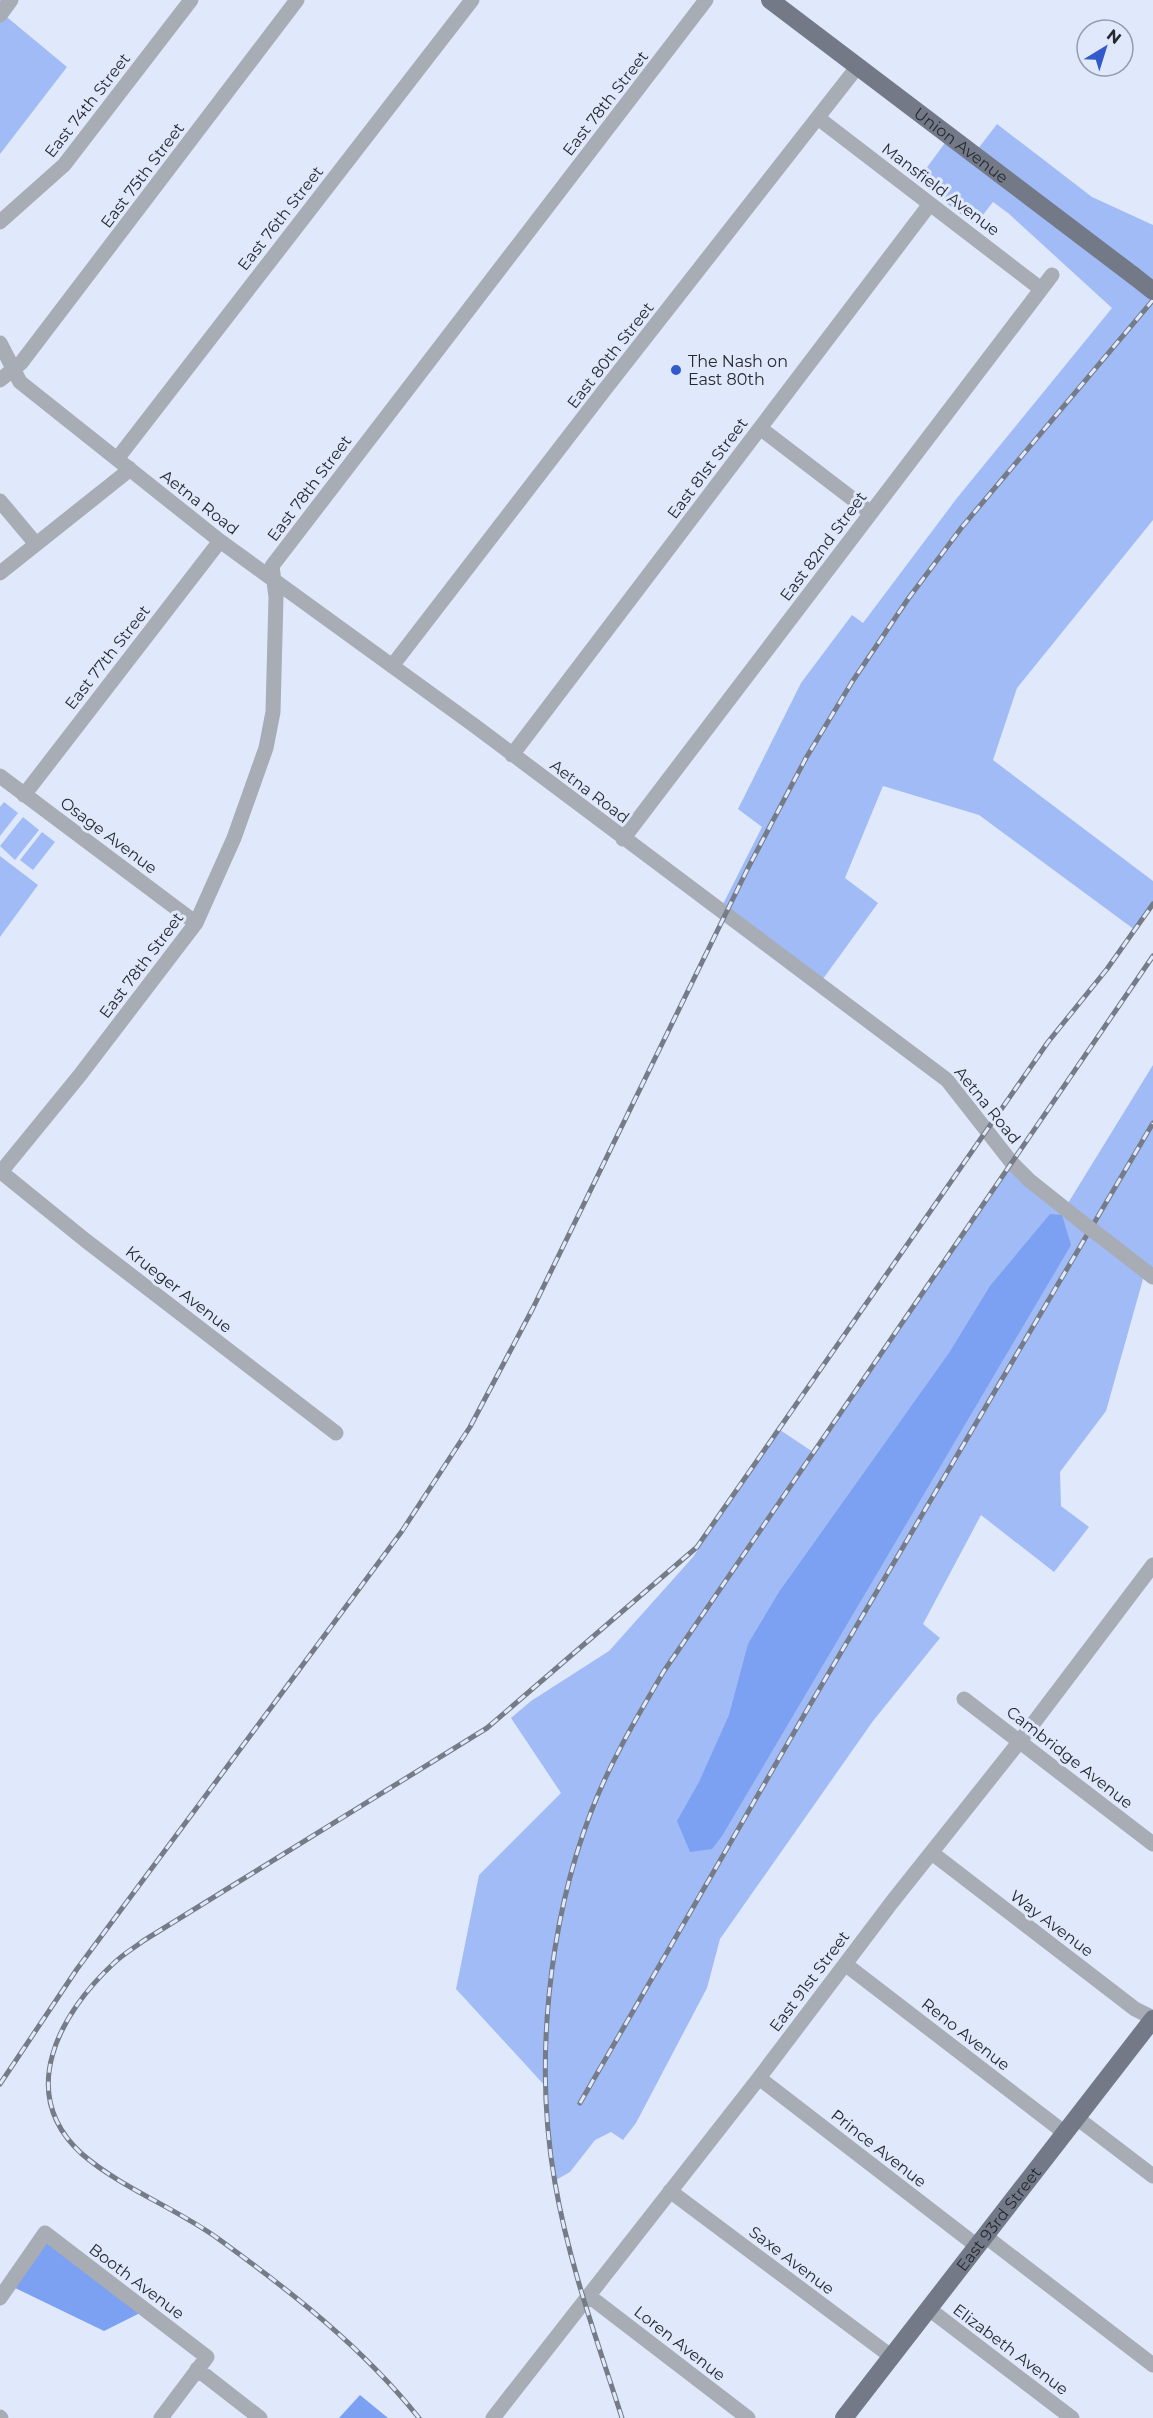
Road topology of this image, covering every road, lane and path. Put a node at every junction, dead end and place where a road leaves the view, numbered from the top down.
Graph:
1 (11, 0) edge
2 (191, 0) edge
3 (297, 0) edge
4 (472, 0) edge
5 (706, 0) edge
6 (770, 0) edge
7 (0, 15) edge
8 (858, 66) junction
9 (818, 118) junction
10 (930, 204) junction
11 (0, 222) edge
12 (1052, 275) dead end
13 (1041, 289) junction
14 (1153, 291) edge
15 (0, 343) edge
16 (12, 369) junction
17 (0, 380) edge
18 (760, 428) junction
19 (123, 464) junction
20 (0, 501) edge
21 (871, 513) junction
22 (220, 541) junction
23 (36, 544) junction
24 (0, 573) edge
25 (272, 579) junction
26 (392, 666) junction
27 (512, 755) junction
28 (0, 776) edge
29 (24, 795) junction
30 (623, 838) junction
31 (196, 923) junction
32 (0, 1172) edge
33 (1153, 1277) edge
34 (336, 1433) dead end
35 (1153, 1565) edge
36 (964, 1698) dead end
37 (1020, 1741) junction
38 (1153, 1844) edge
39 (932, 1853) junction
40 (845, 1964) junction
41 (1153, 2019) edge
42 (759, 2078) junction
43 (1077, 2118) junction
44 (1065, 2133) junction
45 (1153, 2176) edge
46 (670, 2191) junction
47 (981, 2241) junction
48 (589, 2296) junction
49 (0, 2298) edge
50 (929, 2309) junction
51 (892, 2357) junction
52 (1153, 2365) edge
53 (197, 2369) junction
54 (160, 2418) edge
55 (260, 2418) edge
56 (493, 2418) edge
57 (748, 2418) edge
58 (844, 2418) edge
59 (1072, 2418) edge

1 - 7 street
2 - 11 street, East 74th Street
3 - 16 street, East 75th Street
4 - 19 street, East 76th Street
5 - 25 street, East 78th Street
6 - 8 main road, Union Avenue
8 - 9 street, East 80th Street
8 - 14 main road, Union Avenue, bridge
9 - 10 street, Mansfield Avenue
9 - 26 street, East 80th Street
10 - 13 street, Mansfield Avenue
10 - 18 street, East 81st Street
12 - 13 street, East 82nd Street
13 - 21 street, East 82nd Street
15 - 16 street, Aetna Road
16 - 17 street, East 75th Street
16 - 19 street, Aetna Road
18 - 21 street
18 - 27 street, East 81st Street
19 - 22 street, Aetna Road
19 - 23 street, East 76th Street
20 - 23 street
21 - 30 street, East 82nd Street
22 - 25 street, Aetna Road
22 - 29 street, East 77th Street
23 - 24 street, East 76th Street
25 - 26 street, Aetna Road
25 - 31 street, East 78th Street
26 - 27 street, Aetna Road
27 - 30 street, Aetna Road
28 - 29 street, Osage Avenue
29 - 31 street, Osage Avenue
30 - 33 street, Aetna Road, bridge
31 - 32 street, East 78th Street
32 - 34 street, Krueger Avenue
35 - 37 street, East 91st Street
36 - 37 street, Cambridge Avenue
37 - 38 street, Cambridge Avenue
37 - 39 street, East 91st Street
39 - 40 street, East 91st Street
39 - 41 street, Way Avenue
40 - 42 street, East 91st Street
40 - 44 street, Reno Avenue
41 - 43 main road, East 93rd Street
42 - 46 street, East 91st Street
42 - 47 street, Prince Avenue
43 - 44 main road, East 93rd Street
43 - 45 street
44 - 47 main road, East 93rd Street
46 - 48 street, East 91st Street
46 - 51 street, Saxe Avenue
47 - 50 main road, East 93rd Street
47 - 52 street, Prince Avenue
48 - 56 street, East 91st Street
48 - 57 street, Loren Avenue
49 - 53 street, Booth Avenue
50 - 51 main road, East 93rd Street
50 - 59 street, Elizabeth Avenue
51 - 58 main road, East 93rd Street
53 - 54 street
53 - 55 street

